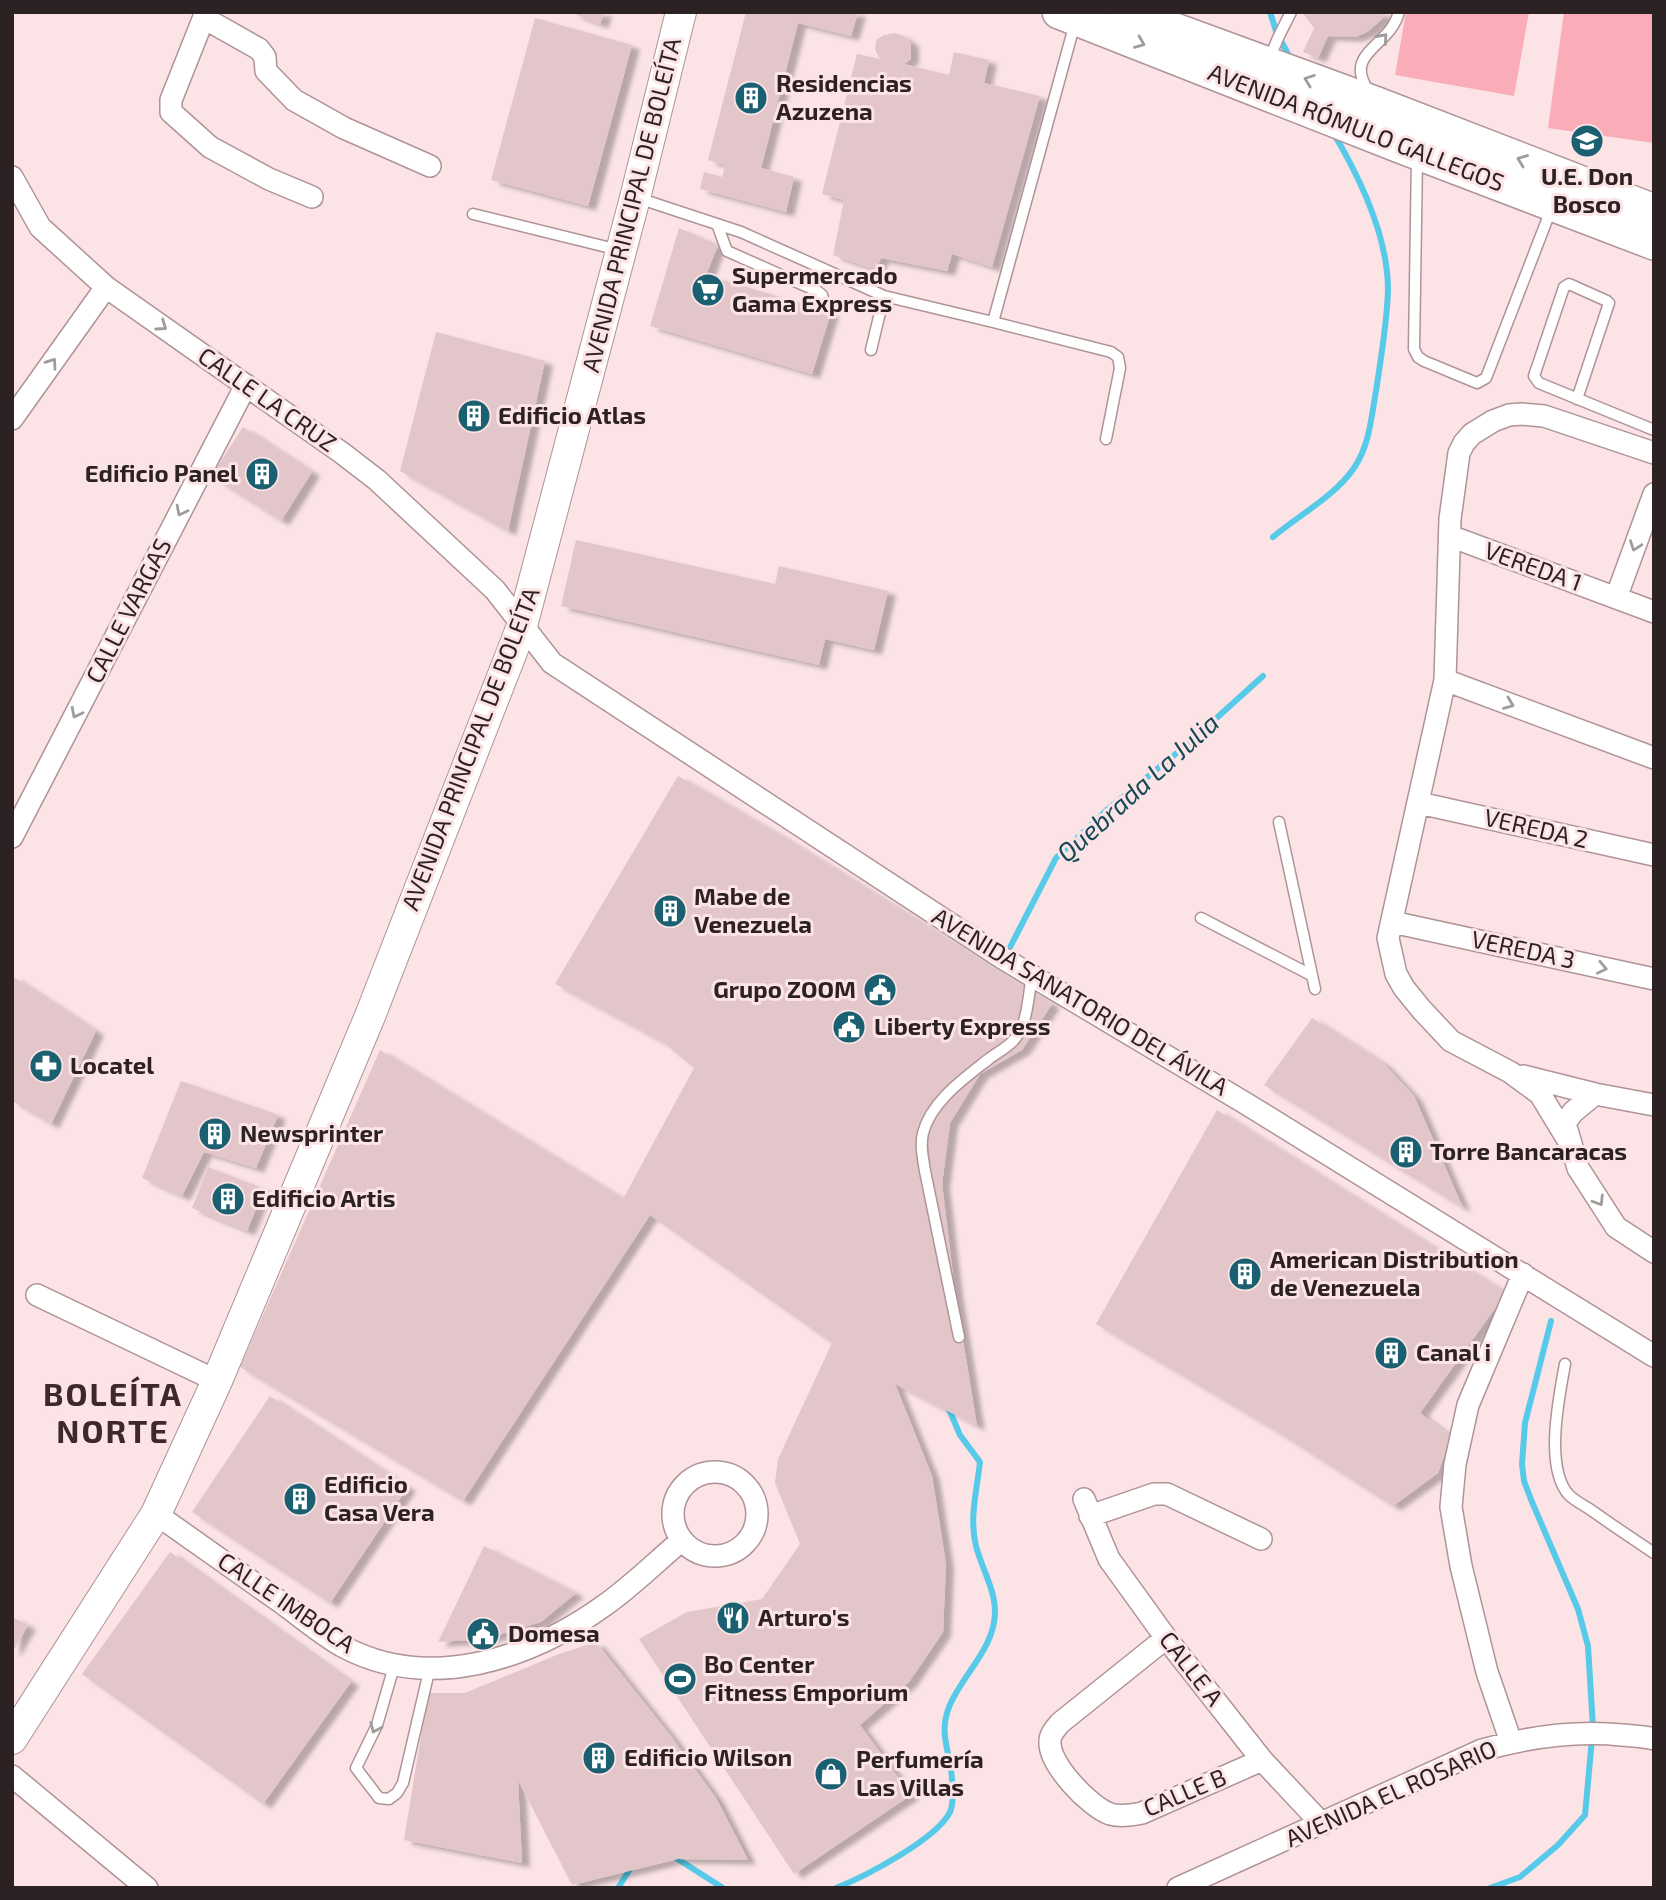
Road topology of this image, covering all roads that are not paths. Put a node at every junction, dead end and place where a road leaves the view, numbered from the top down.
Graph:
1 (681, 12) edge
2 (1126, 12) edge
3 (1292, 12) edge
4 (1399, 12) edge
5 (1071, 14) edge
6 (205, 15) edge
7 (1269, 80) junction
8 (1377, 104) junction
9 (1418, 153) junction
10 (430, 166) dead end
11 (12, 177) edge
12 (312, 197) dead end
13 (635, 198) junction
14 (1553, 204) junction
15 (1654, 211) edge
16 (473, 214) dead end
17 (717, 224) junction
18 (1654, 243) edge
19 (621, 250) junction
20 (106, 287) junction
21 (884, 296) junction
22 (826, 308) dead end
23 (993, 322) junction
24 (871, 350) dead end
25 (246, 385) junction
26 (1577, 399) junction
27 (12, 418) edge
28 (1654, 430) edge
29 (1106, 439) dead end
30 (1654, 453) edge
31 (1654, 494) edge
32 (1450, 536) junction
33 (1616, 598) junction
34 (1654, 612) edge
35 (522, 626) junction
36 (1445, 680) junction
37 (1654, 758) edge
38 (1419, 803) junction
39 (1279, 822) dead end
40 (12, 836) edge
41 (1654, 855) edge
42 (1202, 918) dead end
43 (1392, 922) junction
44 (1311, 975) junction
45 (1032, 976) junction
46 (1654, 979) edge
47 (1315, 989) dead end
48 (1510, 1072) junction
49 (1595, 1094) junction
50 (1654, 1105) edge
51 (1568, 1140) junction
52 (1654, 1252) edge
53 (1523, 1274) junction
54 (37, 1294) dead end
55 (959, 1337) dead end
56 (1654, 1356) edge
57 (1565, 1364) dead end
58 (217, 1381) junction
59 (156, 1514) junction
60 (1261, 1539) dead end
61 (682, 1540) junction
62 (1654, 1553) edge
63 (1166, 1638) junction
64 (395, 1663) junction
65 (430, 1667) junction
66 (1653, 1735) edge
67 (12, 1739) edge
68 (1511, 1742) junction
69 (1262, 1760) junction
70 (12, 1776) edge
71 (1322, 1824) junction
72 (147, 1888) edge
73 (1178, 1888) edge

1 - 13 street, AVENIDA PRINCIPAL DE BOLEÍTA
2 - 7 main road, AVENIDA RÓMULO GALLEGOS
3 - 7 lane
8 -> 4 lane
5 -> 7 main road, AVENIDA RÓMULO GALLEGOS
5 - 23 lane
6 - 10 street
6 - 12 street
8 -> 7 main road, AVENIDA RÓMULO GALLEGOS
7 - 9 main road, AVENIDA RÓMULO GALLEGOS
15 -> 8 main road, AVENIDA RÓMULO GALLEGOS
9 - 14 main road, AVENIDA RÓMULO GALLEGOS
9 - 14 lane
11 - 20 street, CALLE LA CRUZ
13 - 17 lane
13 - 19 street, AVENIDA PRINCIPAL DE BOLEÍTA
14 - 18 main road, AVENIDA RÓMULO GALLEGOS
16 - 19 lane
17 - 21 lane
17 - 22 lane
19 - 35 street, AVENIDA PRINCIPAL DE BOLEÍTA
20 -> 25 street, CALLE LA CRUZ
27 -> 20 street
21 - 23 lane
21 - 24 lane
23 - 29 lane
25 - 35 street, CALLE LA CRUZ
25 -> 40 street, CALLE VARGAS
26 - 26 lane
26 - 28 lane
30 - 32 street
31 -> 33 street
32 - 33 street, VEREDA 1
32 - 36 street
33 - 34 street, VEREDA 1
35 - 45 street, AVENIDA SANATORIO DEL ÁVILA
35 - 58 street, AVENIDA PRINCIPAL DE BOLEÍTA
36 -> 37 street
36 - 38 street
38 - 41 street, VEREDA 2
38 - 43 street
39 - 44 lane
42 - 44 lane
43 -> 46 street, VEREDA 3
43 - 48 street
44 - 47 lane
45 - 53 street, AVENIDA SANATORIO DEL ÁVILA
45 - 55 lane
48 - 49 street
48 - 51 street
49 - 50 street
49 - 51 street
51 -> 52 street
53 - 56 street, AVENIDA SANATORIO DEL ÁVILA
53 - 68 street
54 - 58 street
57 - 62 lane
58 - 59 street, AVENIDA PRINCIPAL DE BOLEÍTA
59 - 64 street, CALLE IMBOCA
59 - 67 street
60 - 63 street, CALLE A
61 - 61 street
61 - 65 street, CALLE IMBOCA
63 - 69 street, CALLE A
63 - 69 street, CALLE B
64 - 65 street, CALLE IMBOCA
64 -> 65 lane
66 - 68 street, AVENIDA EL ROSARIO
68 - 71 street, AVENIDA EL ROSARIO
69 - 71 street, CALLE A
70 - 72 street
71 - 73 street, AVENIDA EL ROSARIO

